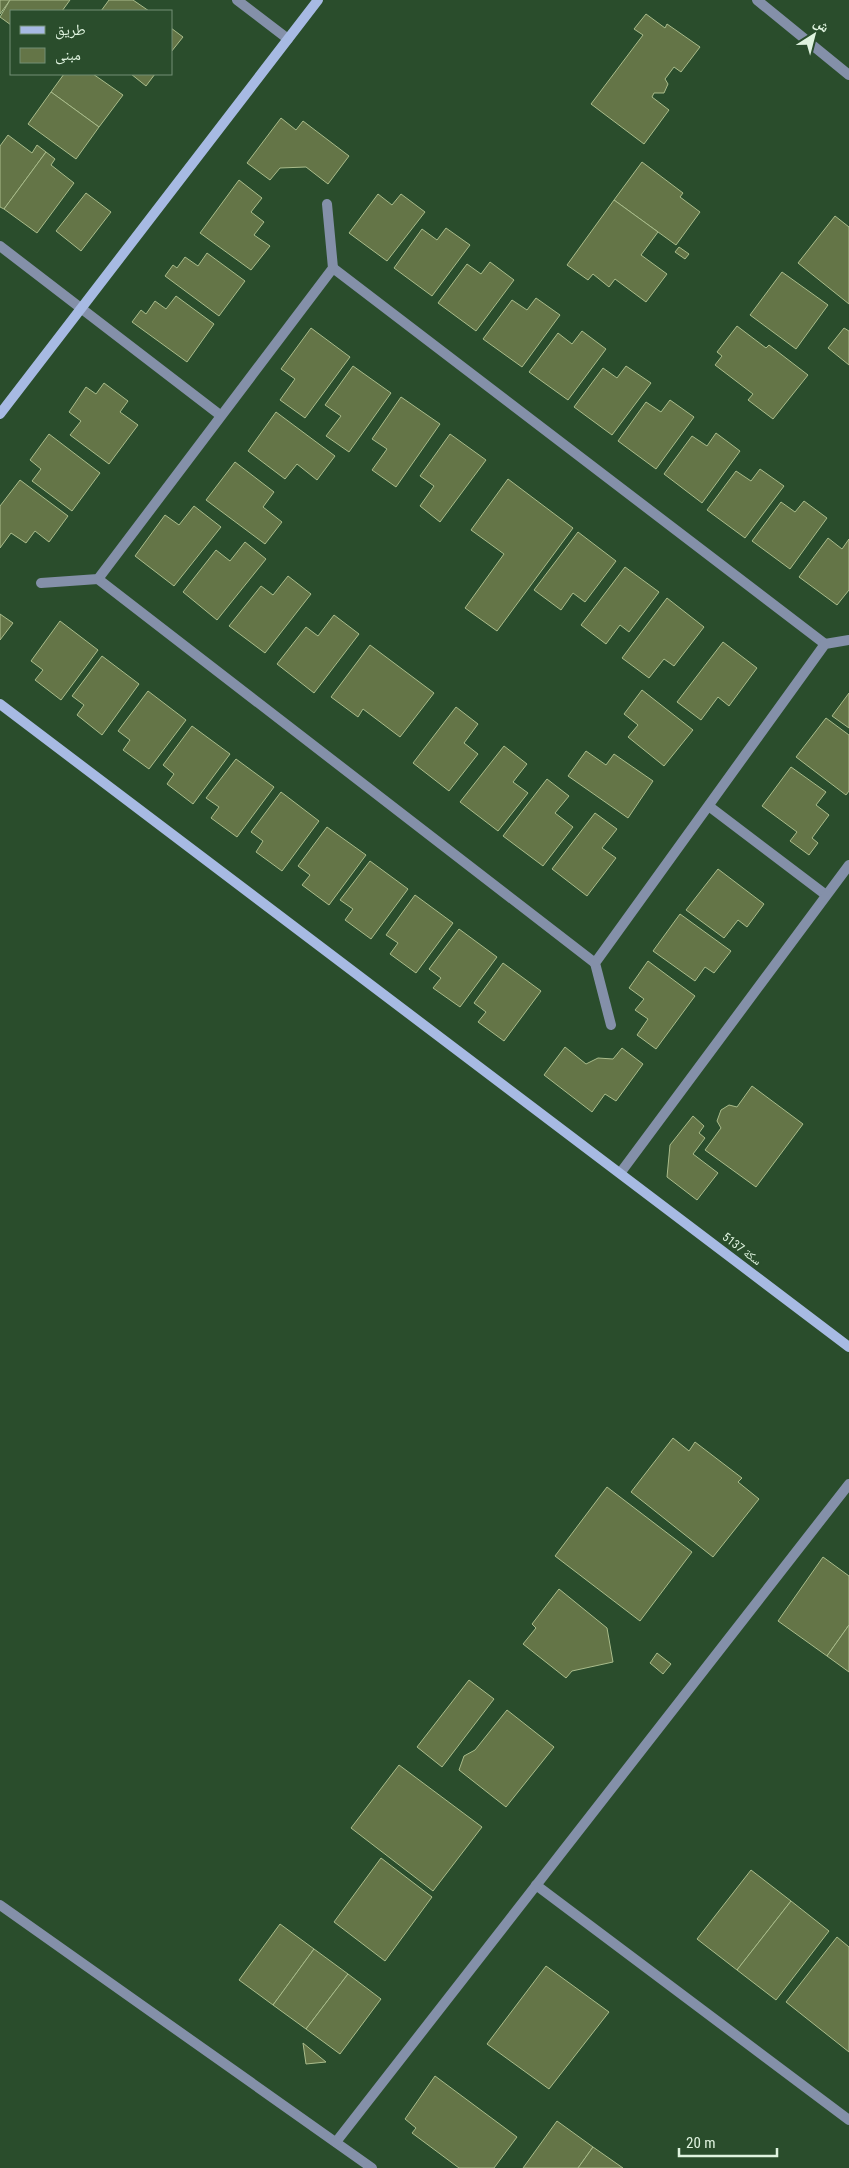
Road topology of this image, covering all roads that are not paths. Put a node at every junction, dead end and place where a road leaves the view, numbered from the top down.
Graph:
1 (237, 0) edge
2 (318, 0) edge
3 (757, 0) edge
4 (288, 39) junction
5 (849, 74) edge
6 (326, 204) dead end
7 (0, 246) edge
8 (333, 268) junction
9 (82, 309) junction
10 (0, 414) edge
11 (220, 415) junction
12 (98, 579) junction
13 (41, 583) dead end
14 (849, 640) edge
15 (825, 644) junction
16 (0, 704) edge
17 (710, 807) junction
18 (849, 865) edge
19 (826, 895) junction
20 (595, 963) junction
21 (611, 1026) dead end
22 (621, 1172) junction
23 (849, 1347) edge
24 (849, 1484) edge
25 (536, 1886) junction
26 (0, 1906) edge
27 (849, 2120) edge
28 (336, 2142) junction
29 (372, 2168) edge

1 - 4 street
2 - 4 street
3 - 5 street
4 - 9 street
6 - 8 street
7 - 9 street
8 - 11 street
8 - 15 street
9 - 10 street
9 - 11 street
11 - 12 street
12 - 13 street
12 - 20 street
14 - 15 street
15 - 17 street
16 - 22 street, سكة 5137
17 - 19 street
17 - 20 street
18 - 19 street
19 - 22 street
20 - 21 street
22 - 23 street, سكة 5137
24 - 25 street
25 - 27 street
25 - 28 street
26 - 28 street
28 - 29 street

